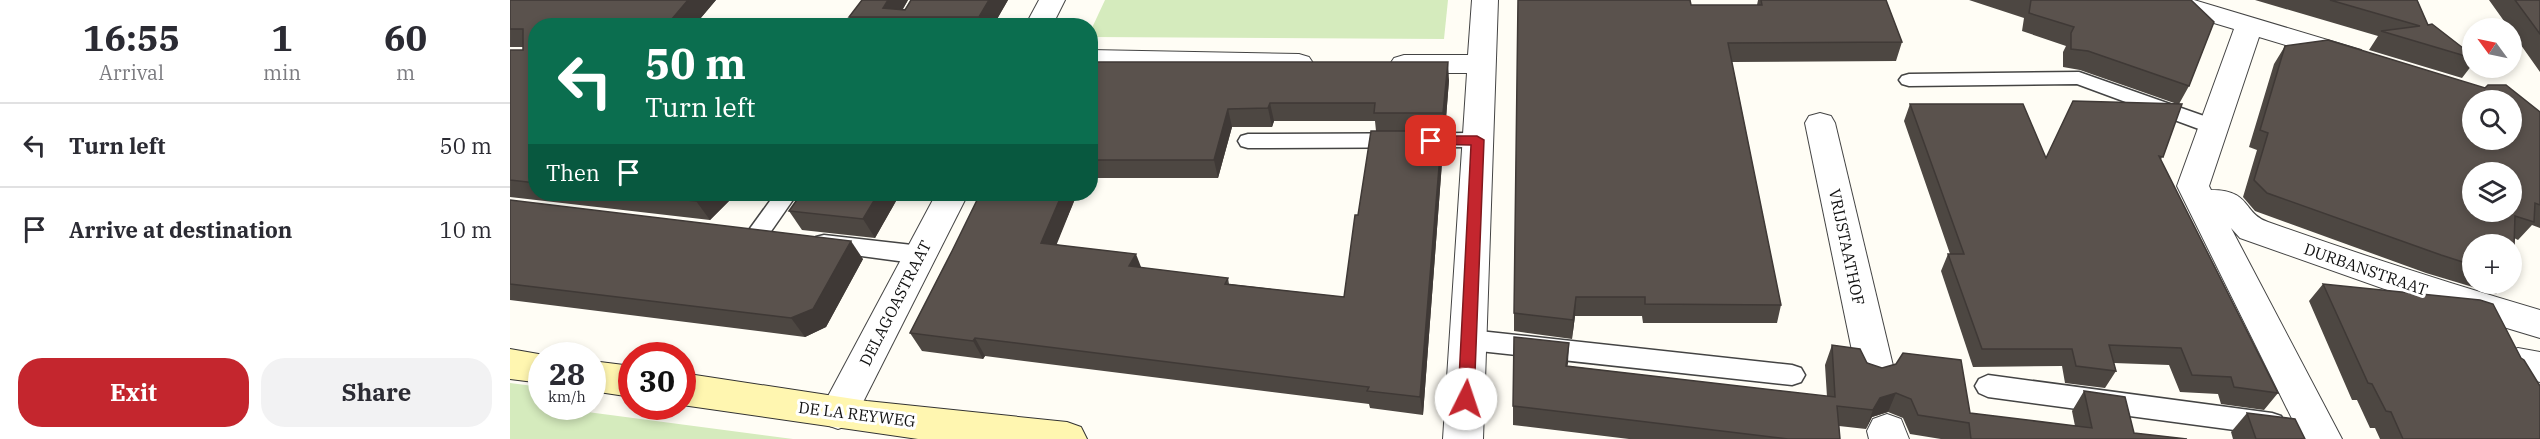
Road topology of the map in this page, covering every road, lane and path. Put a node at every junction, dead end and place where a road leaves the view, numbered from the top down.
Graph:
1 (1052, 0) edge
2 (1485, 0) edge
3 (2166, 0) edge
4 (1042, 18) edge
5 (2249, 25) junction
6 (1098, 59) edge
7 (1320, 63) edge
8 (2372, 63) edge
9 (1378, 64) edge
10 (1481, 64) junction
11 (1909, 80) dead end
12 (1820, 123) dead end
13 (2214, 127) junction
14 (1477, 140) junction
15 (1248, 141) dead end
16 (781, 201) edge
17 (948, 201) edge
18 (2202, 201) junction
19 (733, 232) edge
20 (757, 234) junction
21 (780, 237) edge
22 (804, 240) edge
23 (921, 255) junction
24 (2540, 324) edge
25 (1470, 340) junction
26 (510, 364) edge
27 (528, 366) edge
28 (1875, 370) edge
29 (1791, 375) dead end
30 (1988, 386) dead end
31 (696, 392) edge
32 (838, 413) junction
33 (2320, 435) edge
34 (1067, 439) edge
35 (1463, 439) edge

1 - 4 street
2 - 10 street
3 - 5 street
5 - 8 street
5 - 13 street
6 - 7 street
9 - 10 street
10 - 14 street
11 - 13 lane
12 - 28 street, VRIJSTAATHOF
13 - 18 street
14 - 15 lane
14 - 25 street
16 - 20 lane
17 - 23 street, DELAGOASTRAAT
18 - 24 street, DURBANSTRAAT
18 - 33 street
19 - 20 lane
20 - 21 lane
22 - 23 lane
23 - 32 street, DELAGOASTRAAT
25 - 29 lane
25 - 35 street
26 - 27 street
30 - 33 lane
31 - 32 street, DE LA REYWEG
32 - 34 street, DE LA REYWEG

